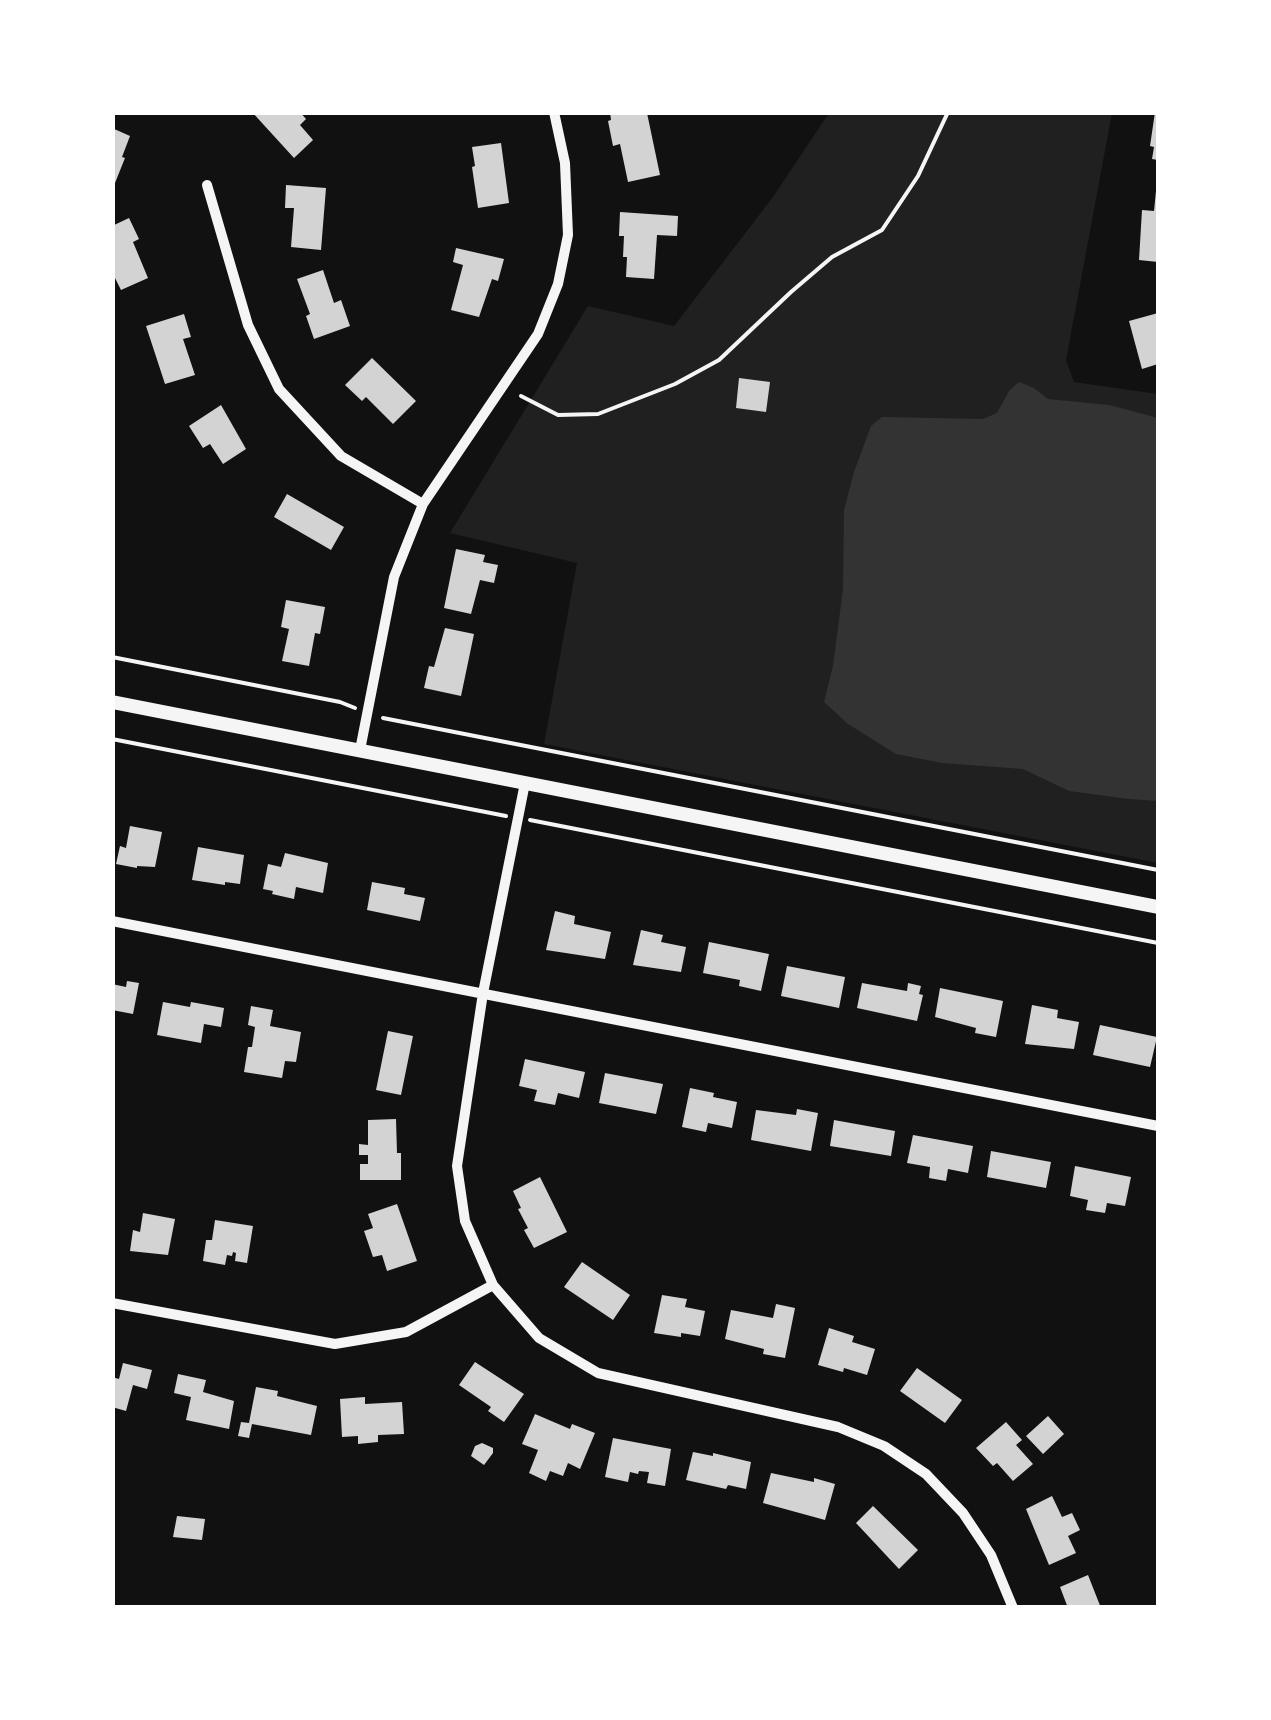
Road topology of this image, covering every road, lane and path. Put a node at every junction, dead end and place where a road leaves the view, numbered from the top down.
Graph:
1 (554, 112) edge
2 (948, 112) edge
3 (207, 185) dead end
4 (521, 396) dead end
5 (422, 504) junction
6 (112, 657) edge
7 (112, 702) edge
8 (367, 713) junction
9 (112, 739) edge
10 (360, 750) junction
11 (526, 782) junction
12 (518, 818) junction
13 (1158, 870) edge
14 (1158, 907) edge
15 (112, 921) edge
16 (1158, 943) edge
17 (484, 994) junction
18 (1158, 1126) edge
19 (493, 1284) junction
20 (112, 1303) edge
21 (1013, 1608) edge

1 - 5 street
2 - 4 path
3 - 5 street
5 - 8 street
6 - 8 path
7 - 10 street
8 - 10 street
8 - 13 path
9 - 12 path
10 - 11 street
11 - 12 street
11 - 14 street
12 - 16 path
12 - 17 street
15 - 17 street
17 - 18 street
17 - 19 street
19 - 20 street
19 - 21 street

